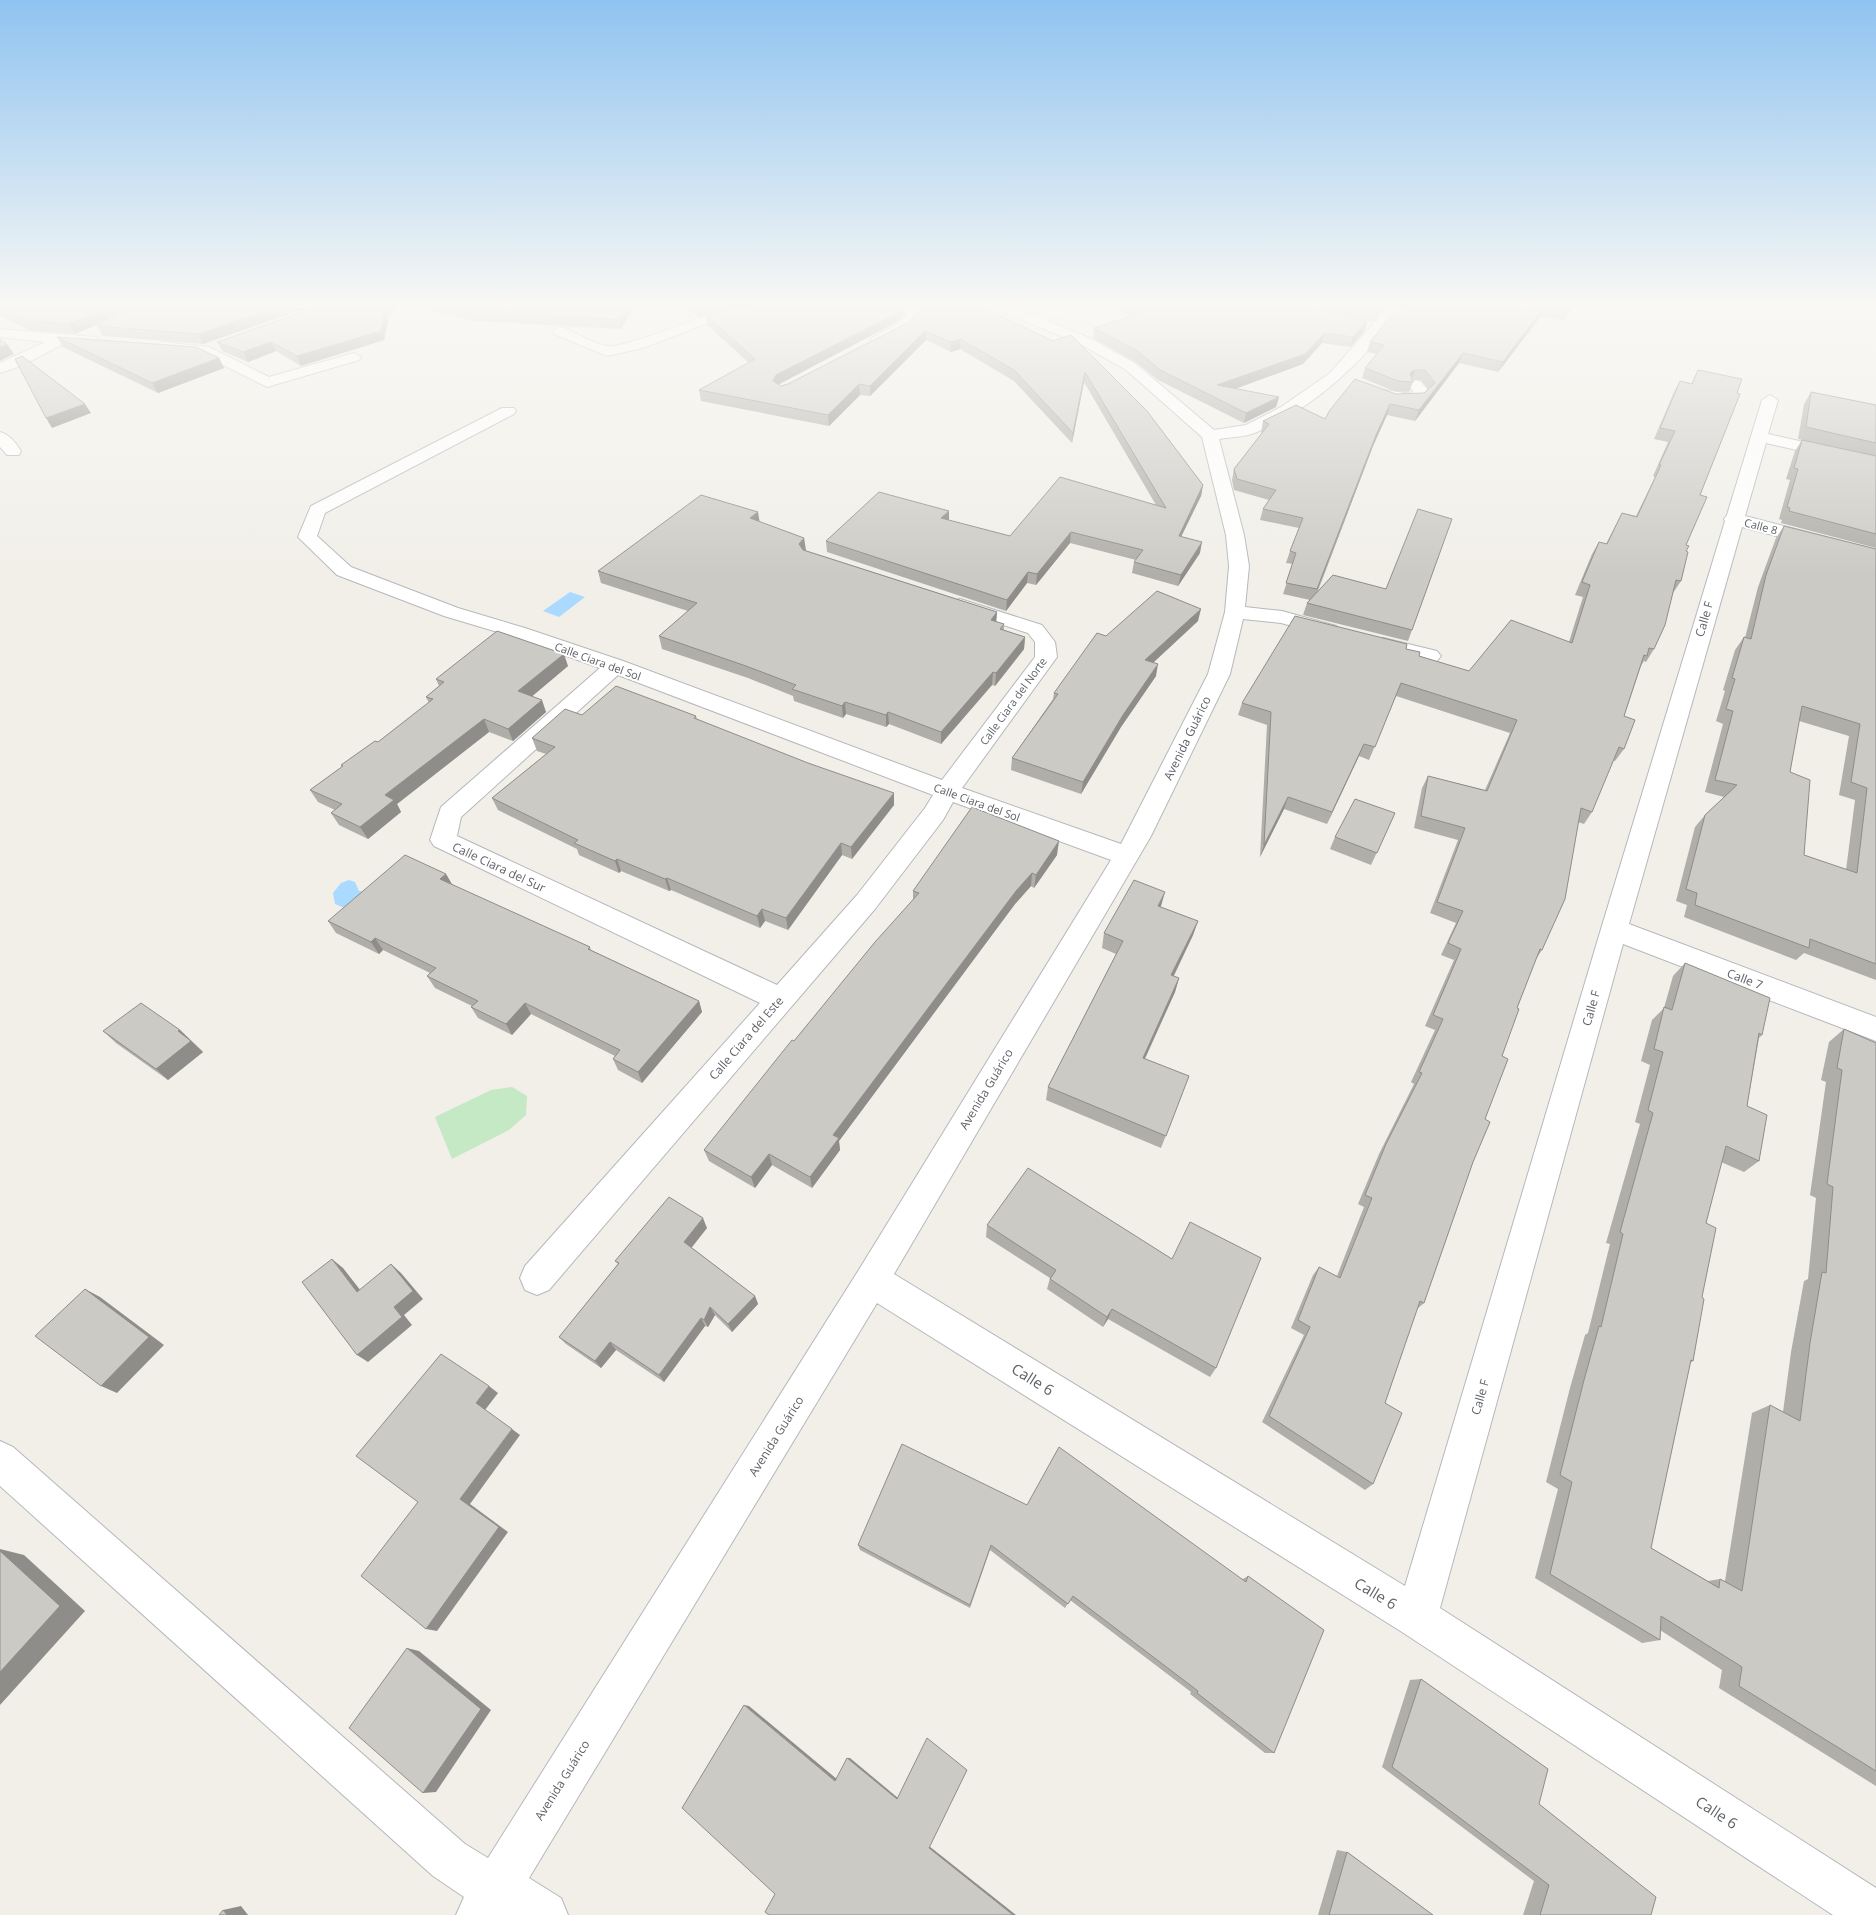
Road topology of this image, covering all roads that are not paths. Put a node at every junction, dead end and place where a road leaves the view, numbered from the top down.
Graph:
1 (1166, 397) edge
2 (1305, 397) edge
3 (1390, 397) edge
4 (1416, 397) edge
5 (1770, 400) dead end
6 (508, 411) dead end
7 (1210, 435) junction
8 (0, 437) edge
9 (1760, 437) junction
10 (13, 451) dead end
11 (1876, 463) edge
12 (1733, 519) junction
13 (1876, 556) edge
14 (942, 599) edge
15 (1235, 612) junction
16 (1430, 656) dead end
17 (615, 666) junction
18 (947, 791) junction
19 (1127, 856) junction
20 (1614, 929) junction
21 (780, 999) junction
22 (1876, 1029) edge
23 (537, 1278) dead end
24 (872, 1280) junction
25 (0, 1460) edge
26 (1417, 1617) junction
27 (488, 1900) edge
28 (544, 1915) edge
29 (1875, 1915) edge

1 - 7 street
2 - 7 street
3 - 4 street
5 - 9 street, Calle F
6 - 17 street, Calle Ciara del Sol
7 - 15 street, Avenida Guárico
8 - 10 street
9 - 11 street
9 - 12 street, Calle F
12 - 13 street, Calle 8
12 - 20 street, Calle F
14 - 18 street, Calle Ciara del Norte
15 - 16 street
15 - 19 street, Avenida Guárico
17 - 18 street, Calle Ciara del Sol
17 - 21 street, Calle Ciara del Sur
18 - 19 street, Calle Ciara del Sol
18 - 21 street, Calle Ciara del Este
19 - 24 street, Avenida Guárico
20 - 22 street, Calle 7
20 - 26 street, Calle F
21 - 23 street, Calle Ciara del Este
24 - 26 street, Calle 6
24 - 27 street, Avenida Guárico
25 - 27 street
26 - 29 street, Calle 6
27 - 28 street

